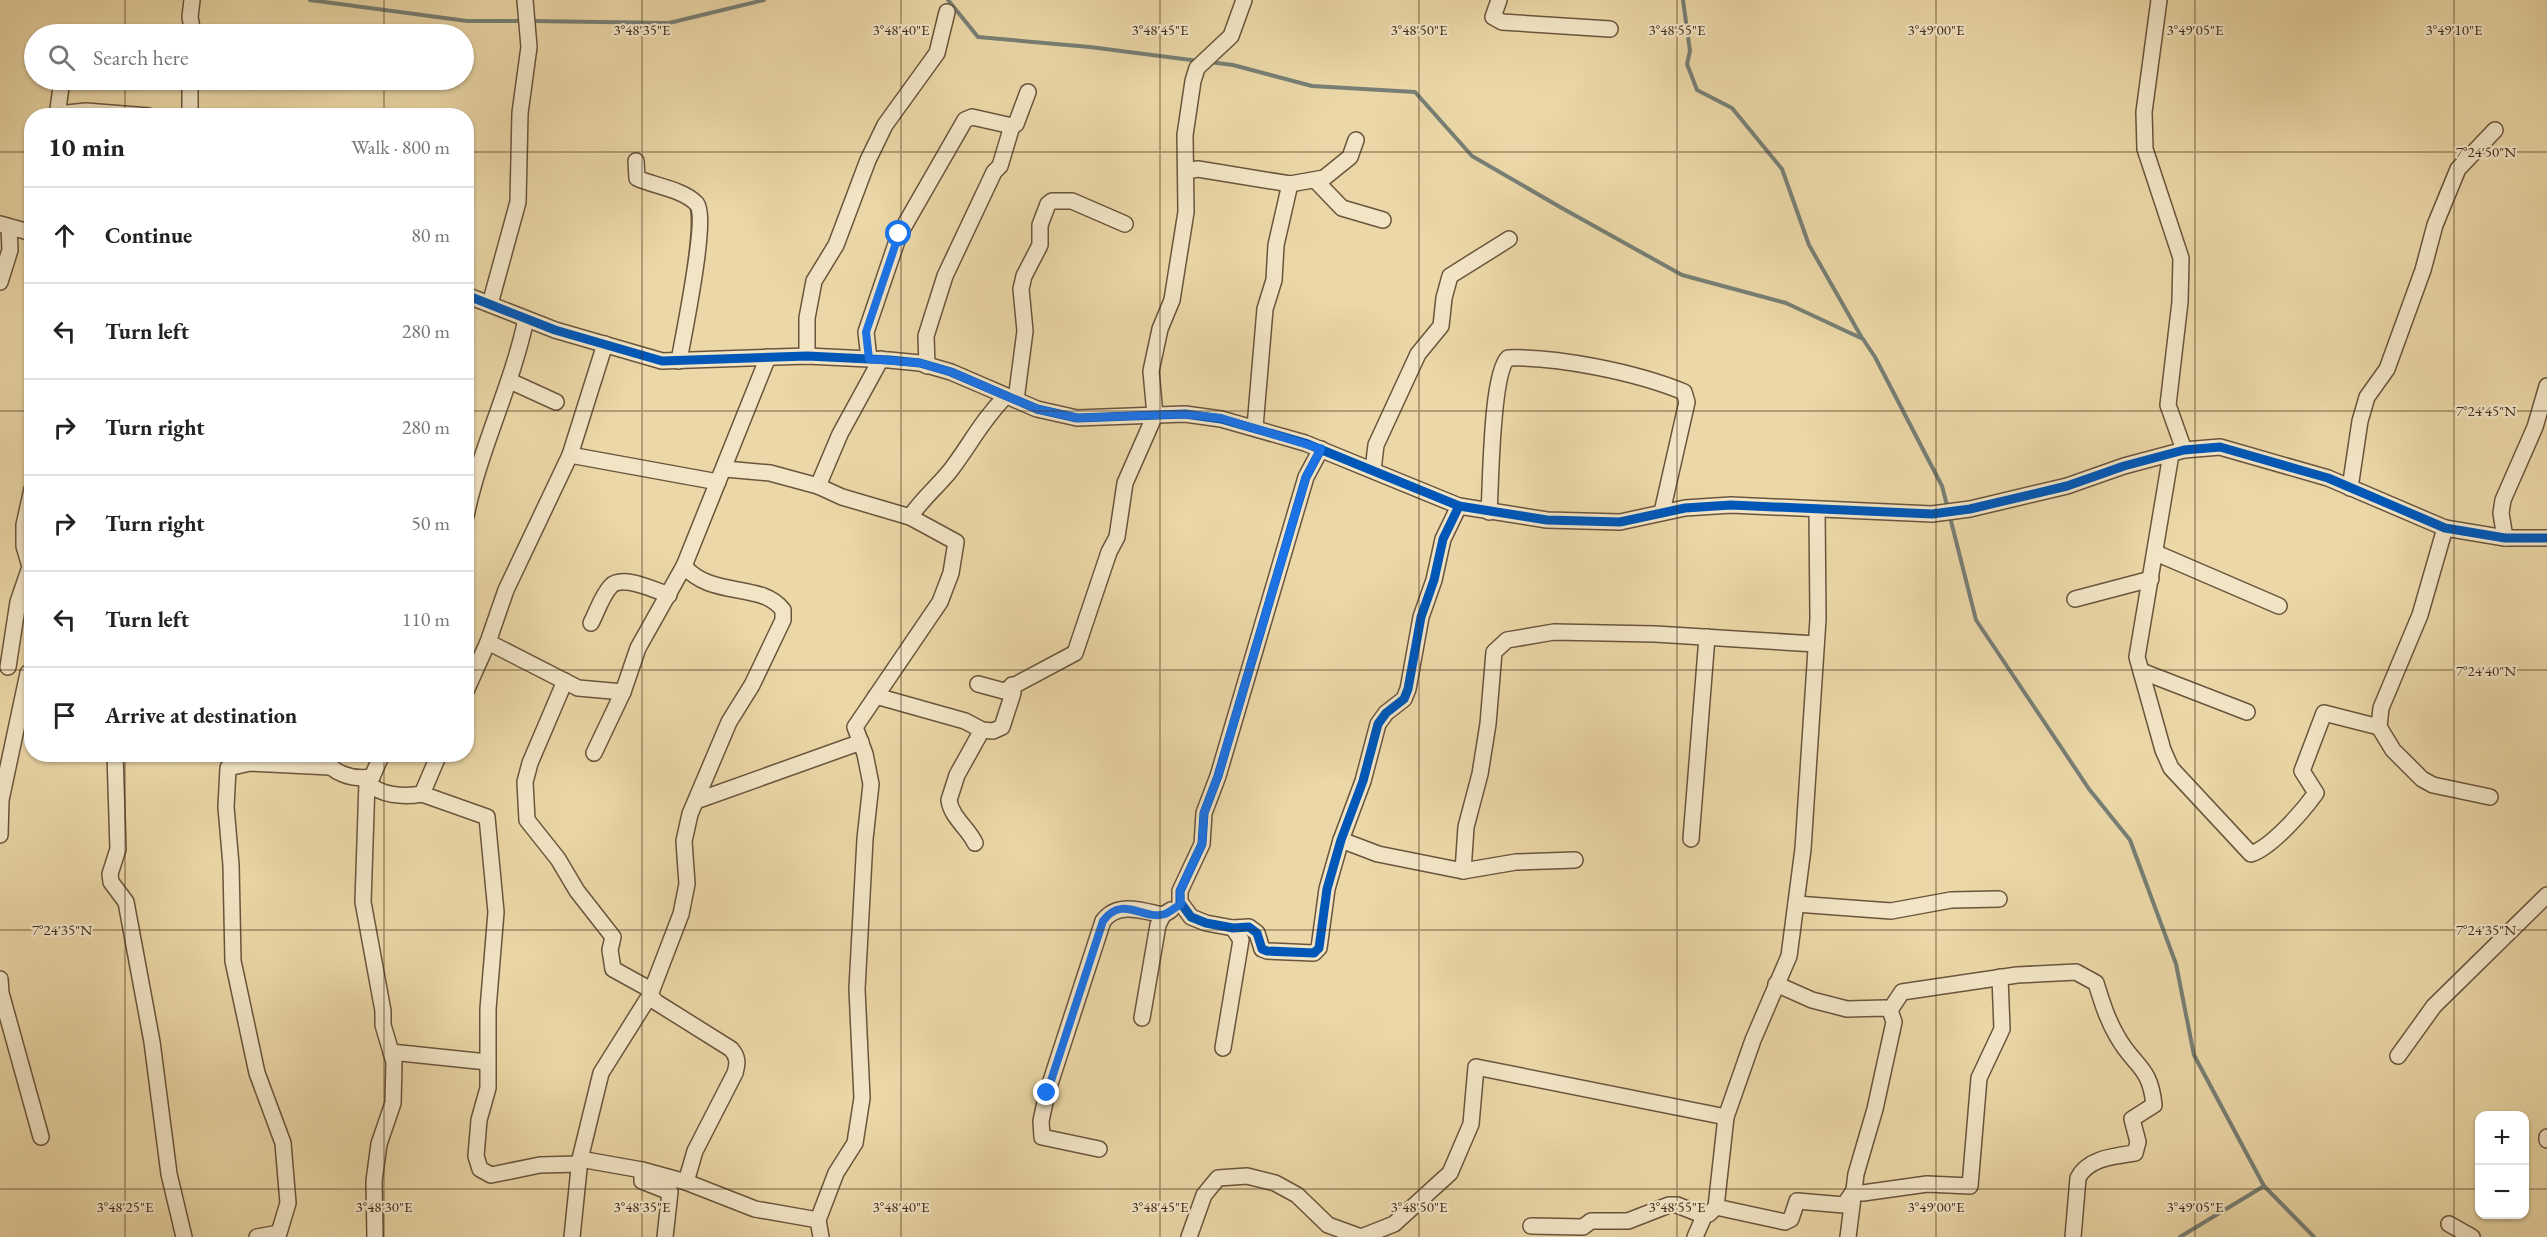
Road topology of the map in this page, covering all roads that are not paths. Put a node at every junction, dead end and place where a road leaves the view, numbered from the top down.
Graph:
1 (192, 0) edge
2 (525, 0) edge
3 (1244, 0) edge
4 (1499, 0) edge
5 (2159, 0) edge
6 (947, 12) dead end
7 (191, 24) edge
8 (1610, 29) dead end
9 (61, 90) edge
10 (190, 90) edge
11 (1028, 92) dead end
12 (58, 108) edge
13 (190, 108) edge
14 (1012, 126) junction
15 (2495, 130) dead end
16 (1356, 140) dead end
17 (636, 161) dead end
18 (1186, 171) junction
19 (1315, 176) junction
20 (1290, 184) junction
21 (1383, 220) dead end
22 (1125, 224) dead end
23 (5, 226) edge
24 (24, 231) edge
25 (1509, 239) dead end
26 (0, 282) edge
27 (474, 298) edge
28 (490, 304) junction
29 (526, 319) junction
30 (605, 344) junction
31 (807, 356) junction
32 (768, 357) junction
33 (875, 359) junction
34 (679, 360) junction
35 (927, 366) junction
36 (510, 381) junction
37 (2547, 386) edge
38 (1011, 398) junction
39 (556, 402) dead end
40 (1155, 415) junction
41 (1255, 427) junction
42 (1321, 449) junction
43 (2178, 452) junction
44 (570, 455) junction
45 (1373, 470) junction
46 (721, 475) junction
47 (818, 486) junction
48 (474, 487) edge
49 (2350, 488) junction
50 (1459, 506) junction
51 (1817, 510) junction
52 (1489, 512) junction
53 (1662, 512) junction
54 (910, 517) junction
55 (24, 525) edge
56 (2445, 528) junction
57 (2505, 538) junction
58 (2547, 538) edge
59 (24, 546) edge
60 (2156, 553) junction
61 (684, 566) junction
62 (2151, 579) junction
63 (24, 584) edge
64 (669, 595) junction
65 (2075, 599) dead end
66 (2279, 606) dead end
67 (591, 623) dead end
68 (1707, 637) junction
69 (488, 642) junction
70 (1816, 644) junction
71 (4, 666) edge
72 (2141, 671) junction
73 (24, 672) edge
74 (474, 673) edge
75 (565, 681) junction
76 (978, 684) dead end
77 (1012, 685) junction
78 (623, 692) junction
79 (876, 696) junction
80 (24, 700) edge
81 (2247, 712) dead end
82 (2379, 727) junction
83 (981, 730) junction
84 (861, 742) junction
85 (594, 753) dead end
86 (115, 762) edge
87 (301, 762) edge
88 (327, 762) edge
89 (378, 762) edge
90 (436, 762) edge
91 (369, 780) junction
92 (422, 794) junction
93 (2490, 797) dead end
94 (696, 801) junction
95 (0, 835) edge
96 (1691, 839) dead end
97 (1341, 840) junction
98 (975, 843) dead end
99 (1575, 860) dead end
100 (1463, 871) junction
101 (2547, 895) edge
102 (1999, 899) dead end
103 (1181, 904) junction
104 (1796, 904) junction
105 (1163, 915) junction
106 (1233, 927) junction
107 (2000, 977) junction
108 (0, 979) edge
109 (1776, 984) junction
110 (650, 992) junction
111 (1890, 1010) junction
112 (1143, 1018) dead end
113 (1223, 1048) dead end
114 (391, 1052) junction
115 (2398, 1056) dead end
116 (487, 1062) junction
117 (1726, 1117) junction
118 (41, 1137) dead end
119 (1099, 1149) dead end
120 (580, 1162) junction
121 (642, 1170) junction
122 (686, 1182) junction
123 (1853, 1192) junction
124 (1711, 1210) junction
125 (818, 1220) junction
126 (2449, 1224) dead end
127 (1531, 1226) dead end
128 (184, 1237) edge
129 (257, 1237) edge
130 (375, 1237) edge
131 (572, 1237) edge
132 (665, 1237) edge
133 (821, 1237) edge
134 (1189, 1237) edge
135 (1695, 1237) edge
136 (1848, 1237) edge
137 (2073, 1237) edge
138 (2472, 1237) edge

1 - 7 street
2 - 28 street
3 - 18 street
4 - 8 street
5 - 43 street
6 - 31 street
9 - 12 street
10 - 13 street
11 - 14 street
14 - 33 street
14 - 35 street
15 - 49 street
16 - 19 street
17 - 34 street
18 - 20 street
18 - 40 street
19 - 20 street
19 - 21 street
20 - 41 street
22 - 38 street
23 - 24 street
23 - 26 street
25 - 45 street
27 - 28 street
28 - 29 street
29 - 30 street
29 - 36 street
30 - 34 street
30 - 44 street
31 - 32 street
31 - 33 street
32 - 34 street
32 - 46 street
33 - 35 street
33 - 47 street
35 - 38 street
36 - 39 street
36 - 48 street
37 - 57 street
38 - 40 street
38 - 54 street
40 - 41 street
40 - 77 street
41 - 42 street
42 - 45 street
42 - 103 street
43 - 49 street
43 - 51 street
43 - 60 street
44 - 46 street
44 - 69 street
45 - 50 street
46 - 47 street
46 - 61 street
47 - 54 street
49 - 56 street
50 - 52 street
50 - 97 street
51 - 53 street
51 - 70 street
52 - 53 street
52 - 53 street
54 - 79 street
55 - 59 street
56 - 57 street
56 - 82 street
57 - 58 street
60 - 62 street
60 - 66 street
61 - 64 street
61 - 94 street
62 - 65 street
62 - 72 street
63 - 71 street
64 - 67 street
64 - 78 street
68 - 70 street
68 - 96 street
68 - 100 street
69 - 74 street
69 - 75 street
70 - 104 street
71 - 73 street
72 - 81 street
72 - 82 street
75 - 78 street
75 - 110 street
76 - 77 street
77 - 83 street
78 - 85 street
79 - 83 street
79 - 84 street
80 - 95 street
82 - 93 street
83 - 98 street
84 - 94 street
84 - 125 street
86 - 128 street
87 - 129 street
88 - 91 street
89 - 91 street
90 - 92 street
91 - 92 street
91 - 114 street
92 - 116 street
94 - 110 street
97 - 100 street
97 - 106 street
99 - 100 street
101 - 115 street
102 - 104 street
103 - 105 street
103 - 106 street
104 - 109 street
105 - 112 street
105 - 119 street
106 - 113 street
107 - 111 street
107 - 123 street
107 - 137 street
108 - 118 street
109 - 111 street
109 - 117 street
110 - 120 street
110 - 122 street
111 - 123 street
114 - 116 street
114 - 130 street
116 - 120 street
117 - 124 street
117 - 134 street
120 - 121 street
120 - 131 street
121 - 122 street
121 - 132 street
122 - 125 street
123 - 124 street
123 - 136 street
124 - 127 street
124 - 135 street
125 - 133 street
126 - 138 street

